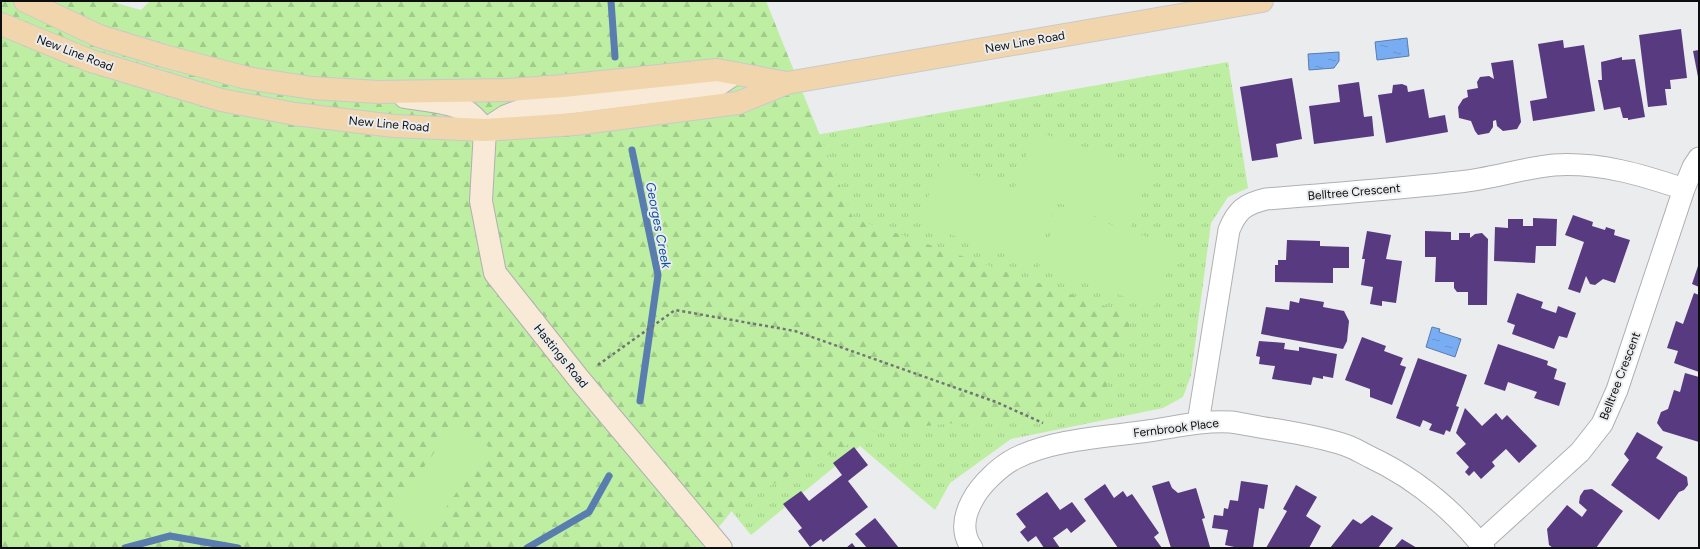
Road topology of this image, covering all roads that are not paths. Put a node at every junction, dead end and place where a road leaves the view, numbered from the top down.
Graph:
1 (25, 1) edge
2 (1262, 1) edge
3 (1, 24) edge
4 (734, 74) junction
5 (787, 83) junction
6 (378, 92) junction
7 (485, 130) junction
8 (1699, 158) edge
9 (1684, 189) junction
10 (1198, 423) junction
11 (1482, 545) edge
12 (721, 548) edge
13 (972, 548) edge

1 - 6 main road, New Line Road
2 - 5 main road, New Line Road
3 - 7 main road, New Line Road
4 - 5 main road, New Line Road
4 - 6 main road, New Line Road
4 - 7 main road
5 - 7 main road, New Line Road
6 - 7 main road
7 - 12 main road, Hastings Road
8 - 9 street, Belltree Crescent
9 - 10 street, Belltree Crescent
9 - 11 street, Belltree Crescent
10 - 11 street, Fernbrook Place
10 - 13 street, Fernbrook Place

